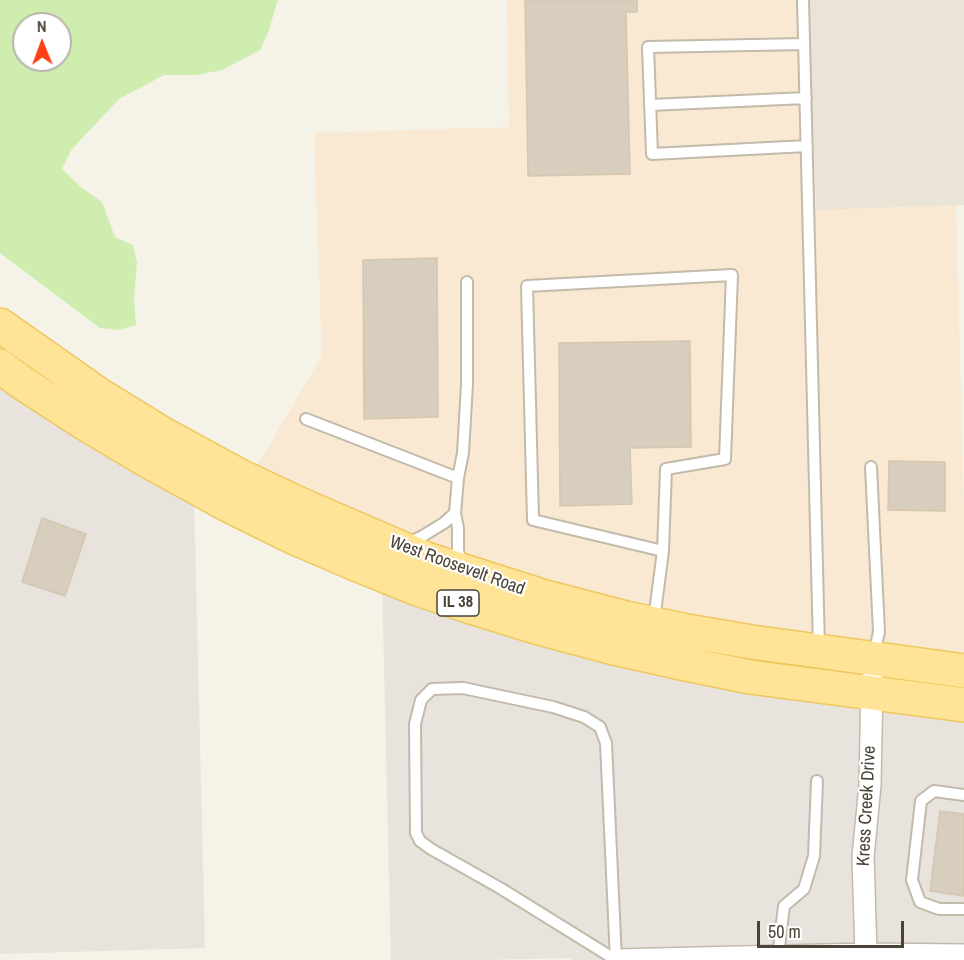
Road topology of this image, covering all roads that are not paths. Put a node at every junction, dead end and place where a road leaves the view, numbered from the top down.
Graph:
1 (803, 0) edge
2 (804, 44) junction
3 (806, 98) junction
4 (650, 105) junction
5 (807, 146) junction
6 (467, 282) dead end
7 (0, 325) edge
8 (0, 366) edge
9 (306, 419) dead end
10 (871, 467) dead end
11 (458, 478) junction
12 (455, 513) junction
13 (399, 547) junction
14 (663, 551) junction
15 (464, 572) junction
16 (653, 623) junction
17 (819, 651) junction
18 (873, 659) junction
19 (964, 671) edge
20 (872, 693) junction
21 (964, 705) edge
22 (817, 782) dead end
23 (964, 795) edge
24 (964, 909) edge
25 (866, 954) junction
26 (964, 955) edge
27 (778, 956) junction
28 (943, 958) edge
29 (687, 959) edge
30 (616, 960) edge

1 - 2 lane
2 - 3 lane
2 - 4 lane
3 - 4 lane
3 - 5 lane
4 - 5 lane
5 - 17 lane
6 - 11 lane
7 - 13 main road, West Roosevelt Road / IL 38
8 - 20 main road, West Roosevelt Road / IL 38
9 - 11 lane
10 - 18 lane
11 - 12 lane
12 - 13 lane
12 - 15 lane
13 - 15 main road, West Roosevelt Road / IL 38
14 - 14 lane
14 - 16 lane
15 - 16 main road, West Roosevelt Road / IL 38
16 - 17 main road, West Roosevelt Road / IL 38
17 - 18 main road, West Roosevelt Road / IL 38
18 - 19 main road, West Roosevelt Road / IL 38
18 - 20 street, Kress Creek Drive
20 - 21 main road, West Roosevelt Road / IL 38
20 - 25 street, Kress Creek Drive
22 - 27 lane
23 - 24 lane
25 - 27 street
25 - 28 street
26 - 28 street
27 - 29 street
29 - 30 street
30 - 30 lane

